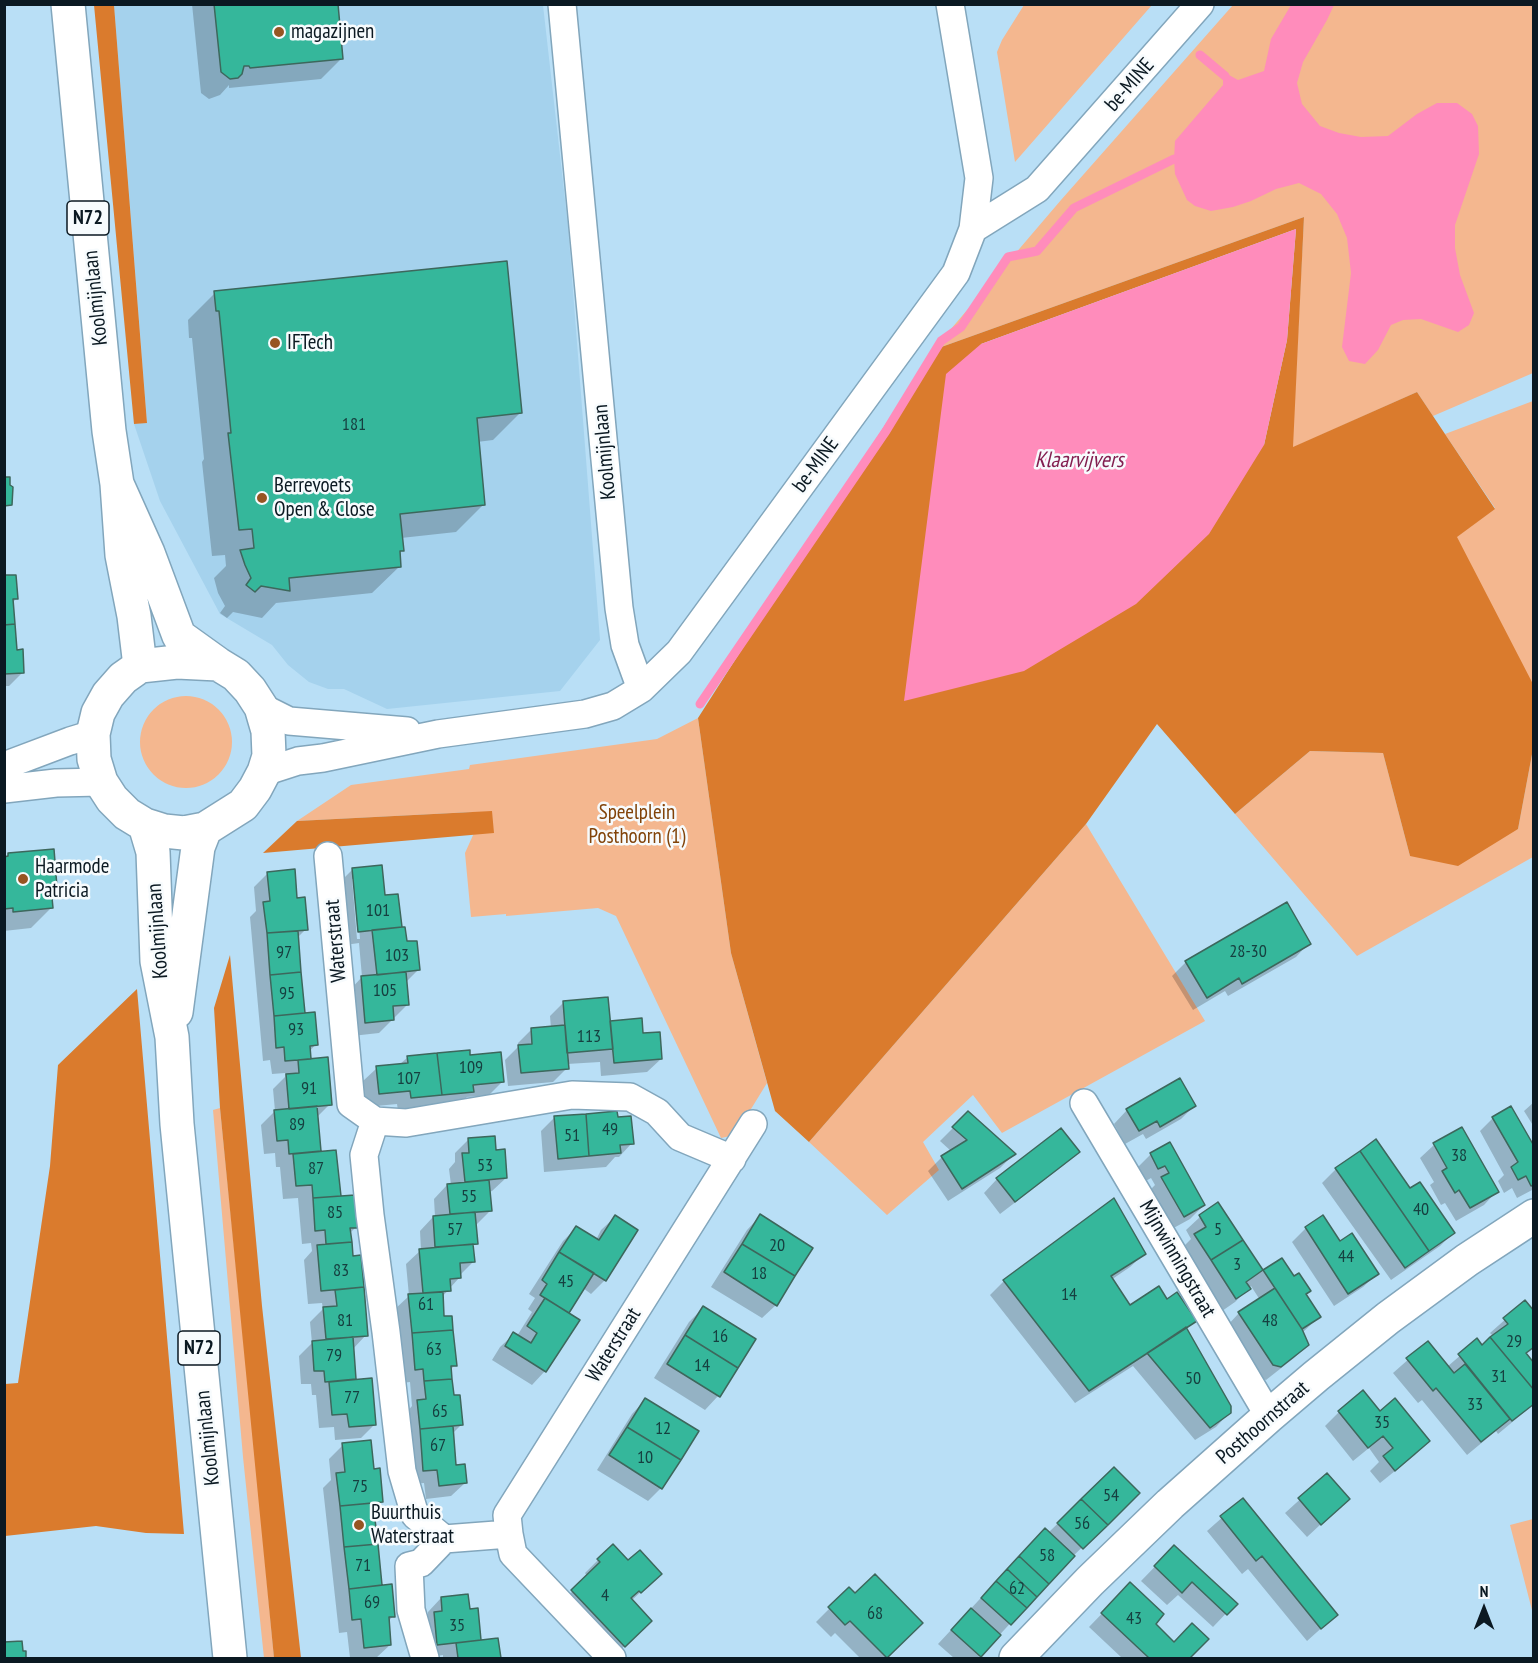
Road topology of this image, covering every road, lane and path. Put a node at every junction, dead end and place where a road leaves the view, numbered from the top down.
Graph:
1 (68, 4) edge
2 (562, 4) edge
3 (1200, 4) edge
4 (956, 7) edge
5 (973, 229) junction
6 (117, 484) junction
7 (218, 664) junction
8 (140, 666) junction
9 (640, 689) junction
10 (261, 707) junction
11 (93, 734) junction
12 (438, 734) junction
13 (4, 766) edge
14 (264, 772) junction
15 (101, 782) junction
16 (4, 789) edge
17 (145, 825) junction
18 (205, 829) junction
19 (328, 856) dead end
20 (172, 1037) junction
21 (1084, 1102) dead end
22 (375, 1121) junction
23 (753, 1124) dead end
24 (732, 1159) junction
25 (1533, 1216) edge
26 (1269, 1416) junction
27 (509, 1534) junction
28 (444, 1539) junction
29 (230, 1659) edge
30 (425, 1659) edge
31 (612, 1659) edge
32 (1016, 1659) edge

1 - 6 main road, Koolmijnlaan / N72
2 - 9 street, Koolmijnlaan
3 - 5 street, be-MINE
4 - 5 street, be-MINE
5 - 9 street, be-MINE
6 - 7 main road, Koolmijnlaan / N72
6 - 8 main road, Koolmijnlaan / N72
7 - 8 main road
7 - 10 main road, Koolmijnlaan / N72
8 - 11 main road, Koolmijnlaan / N72
9 - 12 street, Koolmijnlaan
10 - 12 street, Koolmijnlaan
10 - 14 main road, Koolmijnlaan / N72
11 - 13 street
11 - 15 main road, Koolmijnlaan / N72
12 - 14 street, Koolmijnlaan
14 - 18 main road, Koolmijnlaan / N72
15 - 16 street
15 - 17 main road, Koolmijnlaan / N72
17 - 18 main road, Koolmijnlaan / N72
17 - 20 main road, Koolmijnlaan / N72
18 - 20 main road, Koolmijnlaan / N72
19 - 22 street, Waterstraat
20 - 29 main road, Koolmijnlaan / N72
21 - 26 street, Mijnwinningstraat
22 - 24 street
22 - 28 street
23 - 24 street, Waterstraat
24 - 27 street, Waterstraat
25 - 26 main road, Posthoornstraat
26 - 32 main road, Posthoornstraat
27 - 28 street
27 - 31 street, Waterstraat
28 - 30 street

